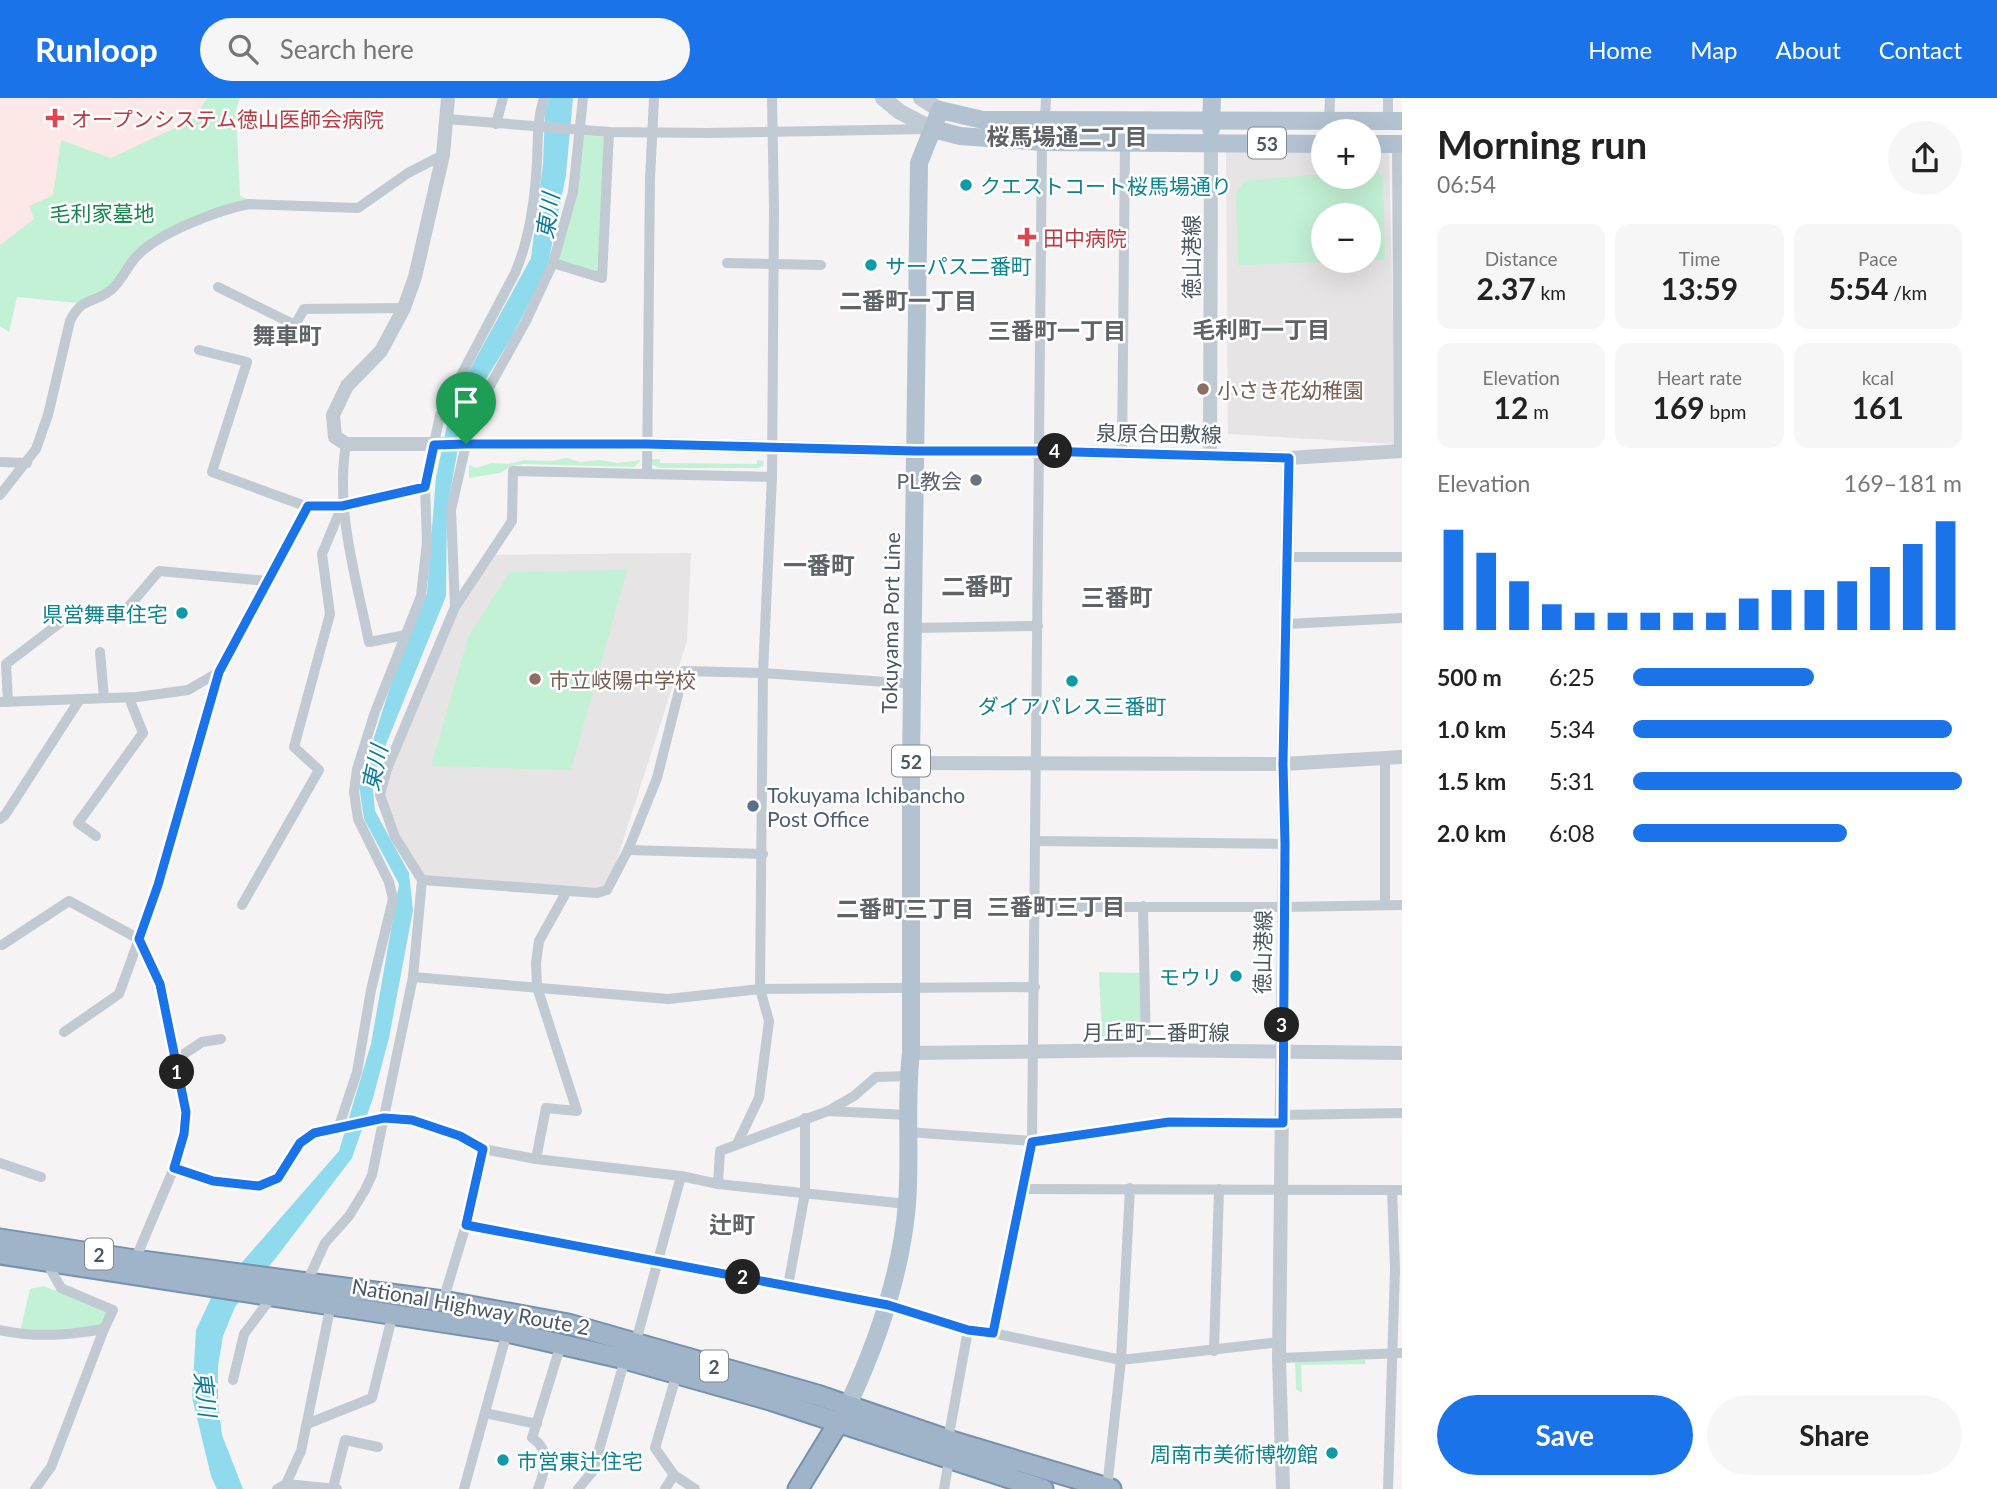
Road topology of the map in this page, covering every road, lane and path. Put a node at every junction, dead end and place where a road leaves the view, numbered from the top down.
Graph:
1 (448, 98) edge
2 (503, 98) edge
3 (544, 98) edge
4 (583, 98) edge
5 (654, 98) edge
6 (772, 98) edge
7 (883, 98) edge
8 (921, 98) edge
9 (1046, 98) edge
10 (1212, 98) edge
11 (1329, 98) edge
12 (1388, 98) edge
13 (941, 104) edge
14 (1210, 119) junction
15 (1329, 119) edge
16 (446, 120) junction
17 (1045, 120) junction
18 (1311, 120) edge
19 (1395, 121) edge
20 (496, 124) junction
21 (537, 127) junction
22 (933, 129) junction
23 (580, 130) junction
24 (609, 132) junction
25 (653, 132) junction
26 (774, 132) junction
27 (1042, 142) junction
28 (1211, 142) junction
29 (1125, 143) junction
30 (1311, 144) edge
31 (1381, 144) edge
32 (1399, 144) edge
33 (443, 155) junction
34 (552, 263) junction
35 (727, 263) dead end
36 (774, 264) junction
37 (821, 265) dead end
38 (218, 287) dead end
39 (404, 308) junction
40 (199, 349) dead end
41 (1401, 368) edge
42 (346, 444) junction
43 (466, 444) junction
44 (647, 444) junction
45 (434, 445) junction
46 (772, 447) junction
47 (915, 451) junction
48 (1039, 451) junction
49 (1401, 451) edge
50 (1122, 454) junction
51 (1210, 455) junction
52 (1289, 458) junction
53 (0, 462) edge
54 (27, 463) junction
55 (647, 474) junction
56 (772, 477) junction
57 (425, 487) junction
58 (0, 495) edge
59 (308, 506) junction
60 (342, 506) junction
61 (1289, 557) junction
62 (1402, 557) edge
63 (267, 581) junction
64 (455, 607) junction
65 (1402, 618) edge
66 (1287, 624) junction
67 (1038, 626) junction
68 (913, 628) junction
69 (406, 635) junction
70 (100, 652) dead end
71 (219, 672) junction
72 (763, 673) junction
73 (913, 684) junction
74 (104, 698) junction
75 (129, 698) junction
76 (80, 699) junction
77 (4, 702) edge
78 (1385, 757) junction
79 (1402, 757) edge
80 (911, 762) junction
81 (1035, 762) junction
82 (1283, 764) junction
83 (0, 819) edge
84 (96, 836) dead end
85 (1036, 841) junction
86 (1285, 844) junction
87 (628, 850) junction
88 (763, 854) junction
89 (422, 880) junction
90 (567, 891) junction
91 (242, 905) dead end
92 (1385, 905) junction
93 (1402, 905) edge
94 (1143, 906) junction
95 (1035, 907) junction
96 (1284, 907) junction
97 (139, 939) junction
98 (2, 945) dead end
99 (413, 977) junction
100 (537, 987) junction
101 (910, 987) junction
102 (1035, 987) junction
103 (761, 989) junction
104 (64, 1032) dead end
105 (221, 1039) dead end
106 (1146, 1051) junction
107 (1033, 1052) junction
108 (911, 1053) junction
109 (1282, 1053) junction
110 (1402, 1053) edge
111 (175, 1060) junction
112 (908, 1076) junction
113 (828, 1111) junction
114 (1402, 1113) edge
115 (384, 1118) junction
116 (805, 1118) junction
117 (1283, 1119) junction
118 (908, 1124) junction
119 (339, 1126) junction
120 (1032, 1142) junction
121 (737, 1144) junction
122 (483, 1149) junction
123 (536, 1159) junction
124 (0, 1163) edge
125 (174, 1168) junction
126 (681, 1176) junction
127 (41, 1177) dead end
128 (718, 1184) junction
129 (1130, 1188) junction
130 (1022, 1189) junction
131 (1219, 1189) junction
132 (1282, 1189) junction
133 (1397, 1190) edge
134 (805, 1193) junction
135 (906, 1204) junction
136 (466, 1225) junction
137 (0, 1239) edge
138 (0, 1254) edge
139 (135, 1260) junction
140 (659, 1260) junction
141 (46, 1261) junction
142 (1398, 1269) edge
143 (195, 1275) junction
144 (307, 1284) junction
145 (788, 1286) junction
146 (276, 1287) junction
147 (443, 1301) junction
148 (331, 1304) junction
149 (888, 1305) junction
150 (393, 1313) junction
151 (104, 1329) junction
152 (0, 1330) edge
153 (968, 1330) junction
154 (508, 1332) junction
155 (993, 1333) junction
156 (1280, 1342) junction
157 (561, 1344) junction
158 (1214, 1351) junction
159 (630, 1352) junction
160 (1398, 1353) edge
161 (1279, 1358) junction
162 (1121, 1360) junction
163 (677, 1373) junction
164 (233, 1380) dead end
165 (848, 1405) junction
166 (485, 1413) junction
167 (839, 1423) junction
168 (307, 1424) junction
169 (537, 1424) junction
170 (378, 1447) dead end
171 (948, 1450) junction
172 (1390, 1451) junction
173 (1402, 1451) edge
174 (674, 1475) junction
175 (282, 1486) edge
176 (35, 1489) edge
177 (335, 1489) edge
178 (464, 1489) edge
179 (538, 1489) edge
180 (578, 1489) edge
181 (665, 1489) edge
182 (695, 1489) edge
183 (798, 1489) edge
184 (944, 1489) edge
185 (1043, 1489) edge
186 (1109, 1489) edge
187 (1283, 1489) edge
188 (1388, 1489) edge

1 - 16 street
2 - 20 street
3 - 21 street
4 - 23 street
5 - 25 street
6 - 26 street
7 - 22 main road
8 - 13 main road
9 - 17 street
10 - 14 main road
11 - 15 street
12 - 19 street
13 - 17 main road
13 - 22 main road, Tokuyama Port Line / 52
14 - 17 main road
14 - 18 main road, 53
14 - 28 main road
16 - 20 street
16 - 33 street
20 - 21 street
21 - 23 street
21 - 45 street
22 - 26 street
22 - 27 main road
22 - 47 main road, Tokuyama Port Line / 52
23 - 24 street
23 - 34 street
24 - 25 street
24 - 34 street
25 - 26 street
25 - 44 street
26 - 36 street
27 - 29 main road
27 - 48 street
28 - 29 main road
28 - 30 main road, 53
28 - 51 street, 徳山港線
29 - 50 street
31 - 32 main road
32 - 41 street
33 - 39 street
33 - 54 street
34 - 43 street
35 - 36 street
36 - 37 street
36 - 46 street
38 - 39 street
39 - 42 street
40 - 59 street
41 - 49 street
42 - 45 street, 泉原合田敷線
42 - 60 street
43 - 44 street, 泉原合田敷線
43 - 45 street, 泉原合田敷線
43 - 64 street
44 - 46 street, 泉原合田敷線
44 - 55 street
45 - 57 street
46 - 47 street, 泉原合田敷線
46 - 56 street
47 - 48 street, 泉原合田敷線
47 - 68 main road, Tokuyama Port Line / 52
48 - 50 street, 泉原合田敷線
48 - 67 street
49 - 52 street, 泉原合田敷線
50 - 51 street, 泉原合田敷線
51 - 52 street, 泉原合田敷線
52 - 61 street, 徳山港線
53 - 54 street
54 - 58 street
55 - 56 street
55 - 64 street
56 - 72 street
57 - 60 street
57 - 69 street
59 - 60 street
59 - 63 street
60 - 69 street
60 - 91 street
61 - 62 street
61 - 66 street, 徳山港線
63 - 71 street
63 - 77 street
64 - 89 street
65 - 66 street
66 - 82 street, 徳山港線
67 - 68 street
67 - 81 street
68 - 73 main road, Tokuyama Port Line / 52
69 - 119 street
70 - 74 street
71 - 75 street
71 - 97 street
72 - 73 street
72 - 87 street
72 - 88 street
73 - 80 main road, Tokuyama Port Line / 52
74 - 75 street
74 - 76 street
75 - 84 street
76 - 77 street
76 - 83 street
78 - 79 street
78 - 82 street
78 - 92 street
80 - 81 street
80 - 101 main road, Tokuyama Port Line / 52
81 - 82 street
81 - 85 street
82 - 86 street, 徳山港線
85 - 86 street
85 - 95 street
86 - 96 street, 徳山港線
87 - 88 street
87 - 90 street
88 - 103 street
89 - 90 street
89 - 99 street
90 - 100 street
92 - 93 street
92 - 96 street
94 - 95 street
94 - 96 street
94 - 106 street
95 - 102 street
96 - 109 street, 徳山港線
97 - 98 street
97 - 104 street
97 - 111 street
99 - 100 street
99 - 115 street
100 - 103 street
100 - 123 street
101 - 102 street
101 - 103 street
101 - 108 main road, Tokuyama Port Line / 52
102 - 107 street
103 - 121 street
105 - 111 street
106 - 107 street, 月丘町二番町線
106 - 109 street, 月丘町二番町線
107 - 108 street, 月丘町二番町線
107 - 120 street
108 - 112 main road, Tokuyama Port Line / 52
109 - 110 street, 月丘町二番町線
109 - 117 street, 徳山港線
111 - 125 street
112 - 113 street
112 - 118 main road, Tokuyama Port Line / 52
113 - 116 street
113 - 118 street
114 - 117 street
115 - 119 street
115 - 122 street
115 - 144 street
116 - 121 street
116 - 134 street
117 - 120 street
117 - 132 street, 徳山港線
118 - 120 street
118 - 135 main road, Tokuyama Port Line / 52
119 - 125 street
120 - 130 street
121 - 128 street
122 - 123 street
122 - 136 street
123 - 126 street
124 - 127 street
125 - 139 street
126 - 128 street
126 - 140 street
128 - 134 street
129 - 130 street
129 - 131 street
129 - 162 street
130 - 155 street
131 - 132 street
131 - 158 street
132 - 133 street
132 - 156 street, 徳山港線
133 - 142 street
134 - 135 street
134 - 145 street
135 - 149 main road, Tokuyama Port Line / 52
136 - 140 street
136 - 147 street
137 - 139 highway, National Highway Route 2 / 2
138 - 141 highway, National Highway Route 2 / 2
139 - 143 highway, National Highway Route 2 / 2
140 - 145 street
140 - 159 street
141 - 143 highway, National Highway Route 2 / 2
141 - 151 street
142 - 160 street
143 - 146 highway, National Highway Route 2 / 2
144 - 146 highway, 2
144 - 147 highway, National Highway Route 2 / 2
145 - 149 street
146 - 148 highway, National Highway Route 2 / 2
146 - 164 street
147 - 159 highway, National Highway Route 2 / 2
148 - 150 highway, National Highway Route 2 / 2
148 - 168 street
149 - 153 street
149 - 165 main road, Tokuyama Port Line / 52
150 - 154 highway, National Highway Route 2 / 2
150 - 168 street
151 - 152 street
151 - 176 street
153 - 155 street
153 - 171 street
154 - 157 highway, National Highway Route 2 / 2
154 - 166 street
155 - 162 street
156 - 158 street
156 - 161 street, 徳山港線
157 - 159 highway, National Highway Route 2 / 2
157 - 169 street
158 - 162 street
159 - 163 highway, National Highway Route 2 / 2
159 - 165 highway, National Highway Route 2 / 2
159 - 180 street
160 - 161 street
160 - 172 street
161 - 187 street, 徳山港線
162 - 186 street
163 - 167 highway, National Highway Route 2 / 2
163 - 174 street
165 - 167 highway
165 - 171 highway, National Highway Route 2 / 2
166 - 169 street
166 - 178 street
167 - 171 highway, National Highway Route 2 / 2
167 - 183 highway
168 - 175 street
169 - 179 street
170 - 177 street
171 - 184 street
171 - 185 highway, National Highway Route 2 / 2
171 - 186 highway, National Highway Route 2 / 2
172 - 173 street
172 - 188 street
174 - 181 street
174 - 182 street
175 - 177 street

